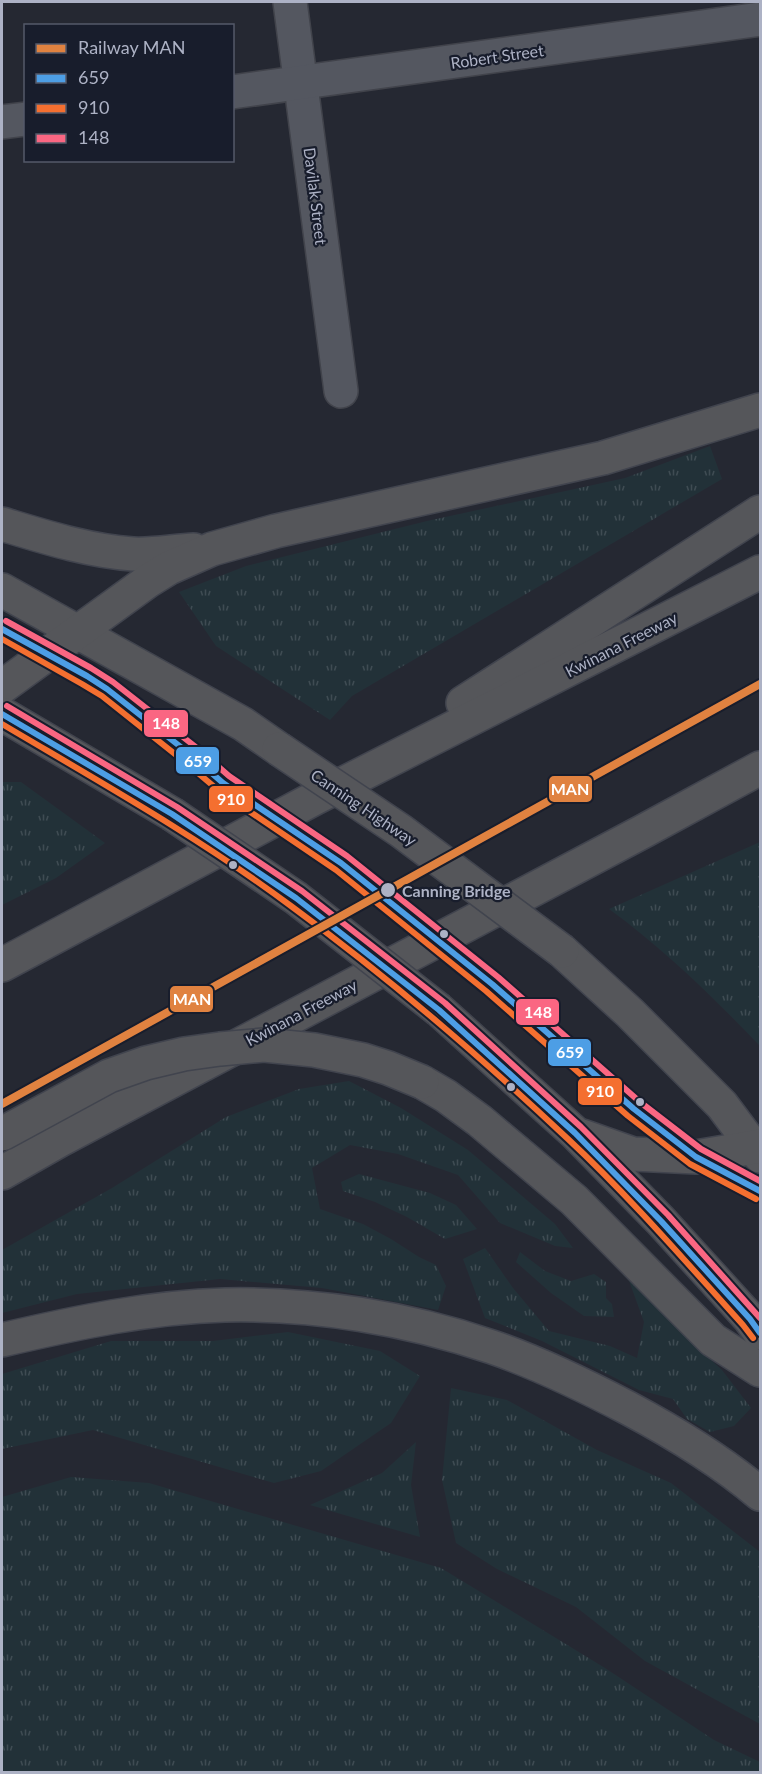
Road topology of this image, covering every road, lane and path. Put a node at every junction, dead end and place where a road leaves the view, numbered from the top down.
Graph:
1 (290, 2) edge
2 (760, 19) edge
3 (301, 83) junction
4 (234, 92) edge
5 (24, 119) edge
6 (2, 122) edge
7 (341, 391) dead end
8 (760, 410) edge
9 (760, 512) edge
10 (2, 524) edge
11 (212, 549) junction
12 (760, 572) edge
13 (2, 590) edge
14 (78, 632) junction
15 (2, 687) edge
16 (9, 729) edge
17 (760, 768) edge
18 (760, 779) edge
19 (315, 798) junction
20 (642, 832) junction
21 (2, 964) edge
22 (575, 1133) junction
23 (2, 1134) edge
24 (758, 1150) edge
25 (2, 1173) edge
26 (760, 1333) edge
27 (2, 1341) edge
28 (760, 1370) edge
29 (760, 1494) edge

1 - 3 street, Davilak Street
2 - 3 street, Robert Street
3 - 4 street, Robert Street
3 - 7 street, Davilak Street
5 - 6 street
8 - 11 highway
9 - 19 highway
10 - 11 highway
11 - 14 highway
12 - 19 highway, Kwinana Freeway
13 - 14 highway, Canning Highway
14 - 15 highway
14 - 24 highway, Canning Highway, bridge
16 - 22 highway, bridge
17 - 20 highway, Kwinana Freeway
18 - 20 highway
19 - 21 highway, Kwinana Freeway
20 - 25 highway, Kwinana Freeway
22 - 24 highway
22 - 26 highway
23 - 28 highway, bridge
27 - 29 highway

